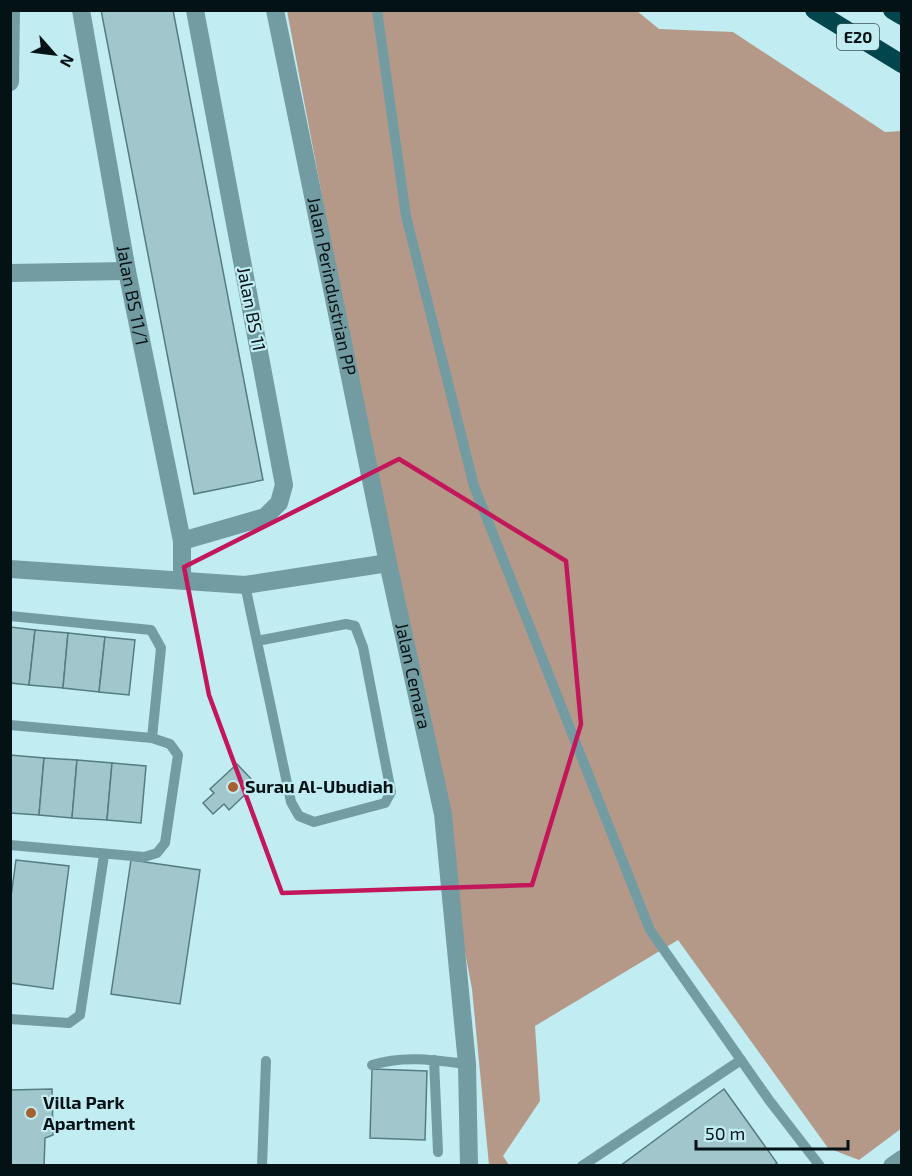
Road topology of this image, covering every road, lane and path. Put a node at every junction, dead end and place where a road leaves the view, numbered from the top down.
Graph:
1 (11, 10) edge
2 (81, 10) edge
3 (195, 10) edge
4 (275, 10) edge
5 (377, 10) edge
6 (814, 10) edge
7 (892, 10) edge
8 (902, 16) edge
9 (902, 64) edge
10 (10, 82) edge
11 (127, 270) junction
12 (10, 273) edge
13 (182, 541) junction
14 (388, 563) junction
15 (10, 569) edge
16 (182, 580) junction
17 (245, 585) junction
18 (10, 616) edge
19 (257, 641) junction
20 (10, 725) edge
21 (152, 738) junction
22 (10, 845) edge
23 (104, 855) junction
24 (10, 1019) edge
25 (434, 1060) junction
26 (741, 1060) junction
27 (266, 1061) dead end
28 (467, 1064) junction
29 (372, 1065) dead end
30 (438, 1152) dead end
31 (902, 1159) edge
32 (261, 1166) edge
33 (469, 1166) edge
34 (582, 1166) edge
35 (820, 1166) edge
36 (892, 1166) edge

1 - 10 street
2 - 11 street, Jalan BS 11/1
3 - 13 street, Jalan BS 11
4 - 14 street, Jalan Perindustrian PP
5 - 26 lane
6 - 9 highway, E20
7 - 8 highway, E20
11 - 12 street
11 - 13 street, Jalan BS 11/1
13 - 16 street, Jalan BS 11/1
14 - 17 street
14 - 28 street, Jalan Cemara
15 - 16 street
16 - 17 street
17 - 19 lane
18 - 21 lane
19 - 19 lane
20 - 21 lane
21 - 23 lane
22 - 23 lane
23 - 24 lane
25 - 28 lane
25 - 29 lane
25 - 30 lane
26 - 34 lane
26 - 35 lane
27 - 32 lane
28 - 33 street, Jalan Cemara
31 - 36 street

